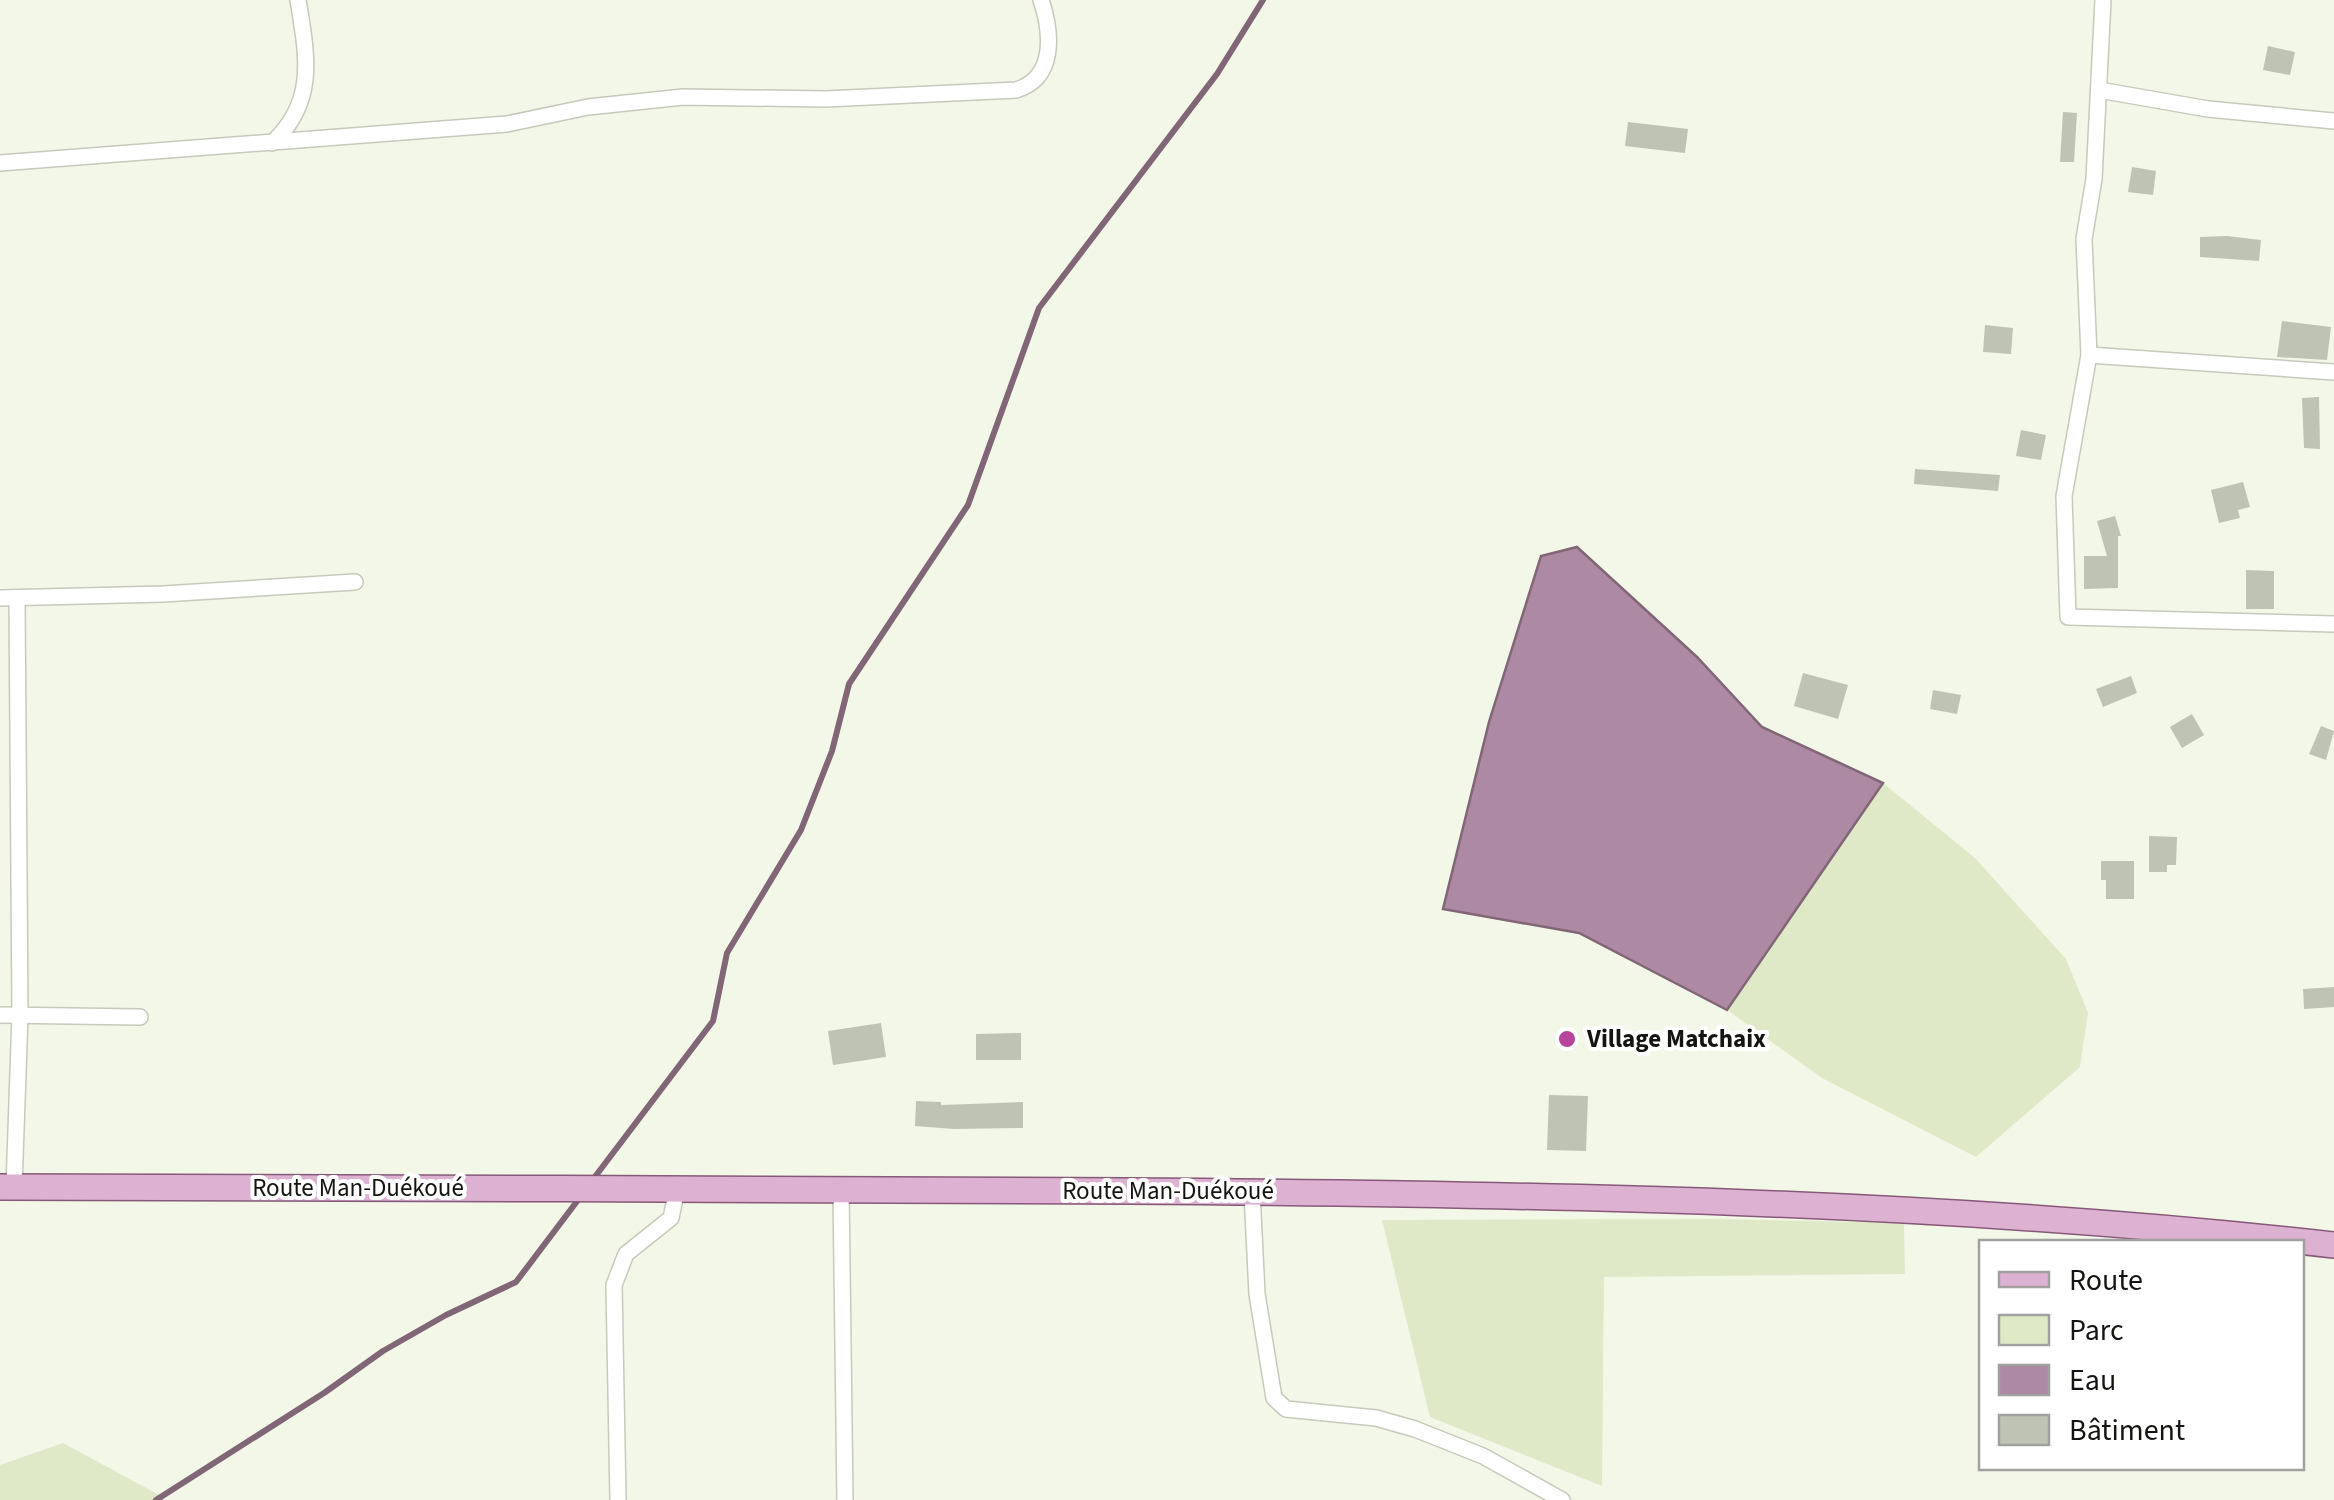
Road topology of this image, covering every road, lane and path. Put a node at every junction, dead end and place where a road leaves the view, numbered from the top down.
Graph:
1 (298, 0) edge
2 (1041, 0) edge
3 (2103, 0) edge
4 (2099, 90) junction
5 (2334, 121) edge
6 (272, 143) junction
7 (0, 163) edge
8 (2088, 355) junction
9 (2334, 372) edge
10 (355, 582) dead end
11 (8, 598) edge
12 (2334, 624) edge
13 (0, 1014) edge
14 (20, 1014) junction
15 (140, 1017) dead end
16 (7, 1187) edge
17 (677, 1189) junction
18 (840, 1190) junction
19 (1252, 1192) junction
20 (2279, 1240) edge
21 (2304, 1242) edge
22 (2334, 1245) edge
23 (618, 1500) edge
24 (845, 1500) edge
25 (1562, 1500) edge

1 - 6 street
2 - 6 street
3 - 4 street
4 - 5 street
4 - 8 street
6 - 7 street
8 - 9 street
8 - 12 street
10 - 11 street
11 - 14 street
13 - 14 street
14 - 15 street
14 - 16 street
16 - 17 main road, Route Man-Duékoué
17 - 18 main road, Route Man-Duékoué
17 - 23 street
18 - 19 main road, Route Man-Duékoué
18 - 24 street
19 - 20 main road, Route Man-Duékoué
19 - 25 street
21 - 22 main road, Route Man-Duékoué

